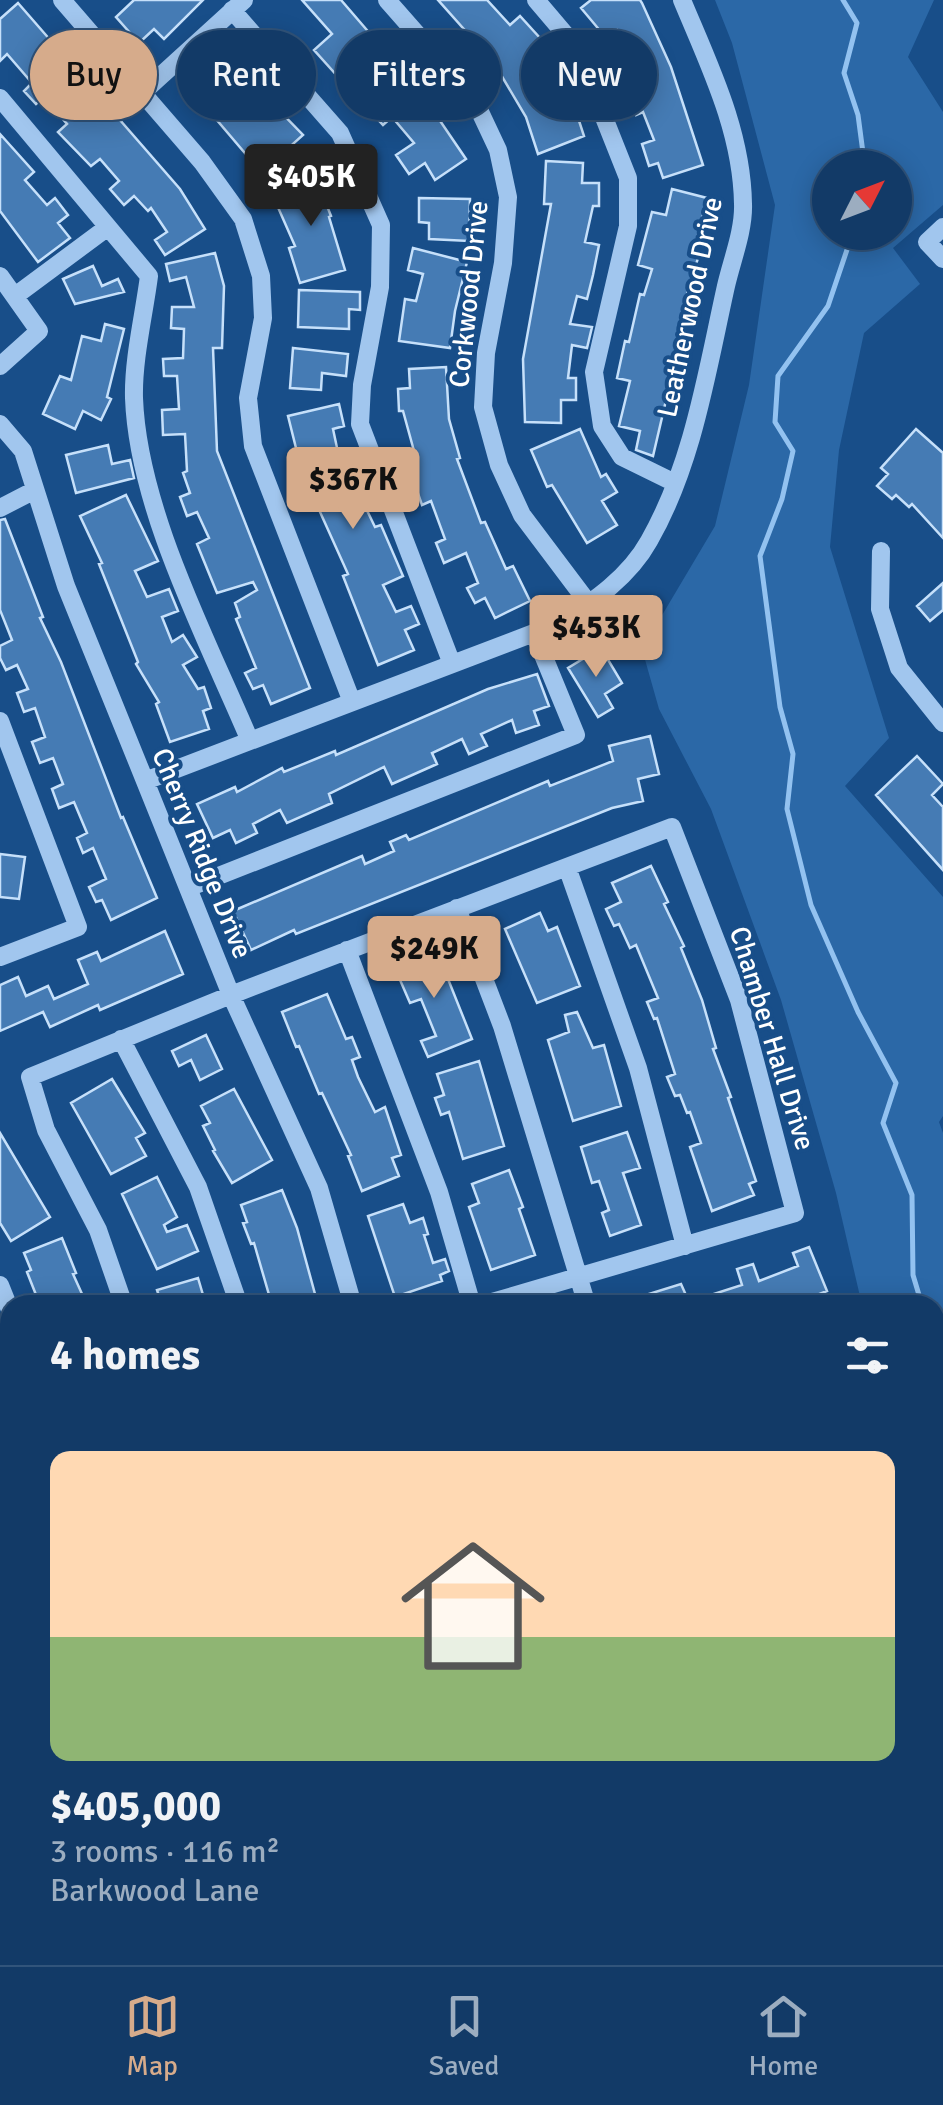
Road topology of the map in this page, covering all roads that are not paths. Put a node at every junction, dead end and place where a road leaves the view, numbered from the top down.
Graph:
1 (387, 0) edge
2 (536, 0) edge
3 (682, 0) edge
4 (69, 2) edge
5 (238, 5) edge
6 (92, 30) edge
7 (157, 78) edge
8 (0, 98) edge
9 (157, 110) edge
10 (108, 227) junction
11 (943, 227) edge
12 (943, 259) edge
13 (0, 276) edge
14 (15, 296) junction
15 (0, 366) edge
16 (0, 424) edge
17 (675, 482) junction
18 (35, 490) junction
19 (0, 508) edge
20 (881, 551) dead end
21 (589, 604) junction
22 (534, 633) junction
23 (452, 664) junction
24 (352, 702) junction
25 (0, 721) edge
26 (943, 723) edge
27 (250, 741) junction
28 (8, 769) edge
29 (145, 781) junction
30 (567, 867) junction
31 (188, 888) junction
32 (457, 908) junction
33 (347, 950) junction
34 (0, 957) edge
35 (231, 995) junction
36 (121, 1039) junction
37 (685, 1246) junction
38 (579, 1278) junction
39 (121, 1295) edge
40 (236, 1295) edge
41 (350, 1295) edge
42 (469, 1295) edge
43 (518, 1295) edge
44 (583, 1295) edge

1 - 21 street, Corkwood Drive
2 - 17 street
3 - 17 street, Leatherwood Drive
4 - 6 street
5 - 7 street
5 - 23 street
8 - 10 street
9 - 24 street
10 - 14 street
10 - 27 street
11 - 12 street
13 - 14 street
14 - 15 street
16 - 18 street, Cherry Ridge Drive
17 - 21 street, Leatherwood Drive
18 - 19 street
18 - 29 street, Cherry Ridge Drive
20 - 26 street
21 - 22 street, Leatherwood Drive
22 - 23 street, Leatherwood Drive
22 - 31 street
23 - 24 street, Leatherwood Drive
24 - 27 street, Leatherwood Drive
25 - 28 street
27 - 29 street, Leatherwood Drive
28 - 34 street
29 - 31 street, Cherry Ridge Drive
30 - 32 street, Chamber Hall Drive
30 - 37 street
30 - 37 street, Chamber Hall Drive
31 - 35 street, Cherry Ridge Drive
32 - 33 street, Chamber Hall Drive
32 - 38 street
33 - 35 street, Chamber Hall Drive
33 - 42 street
35 - 36 street, Chamber Hall Drive
35 - 41 street, Cherry Ridge Drive
36 - 39 street, Chamber Hall Drive
36 - 40 street
37 - 38 street, Chamber Hall Drive
38 - 43 street, Chamber Hall Drive
38 - 44 street

